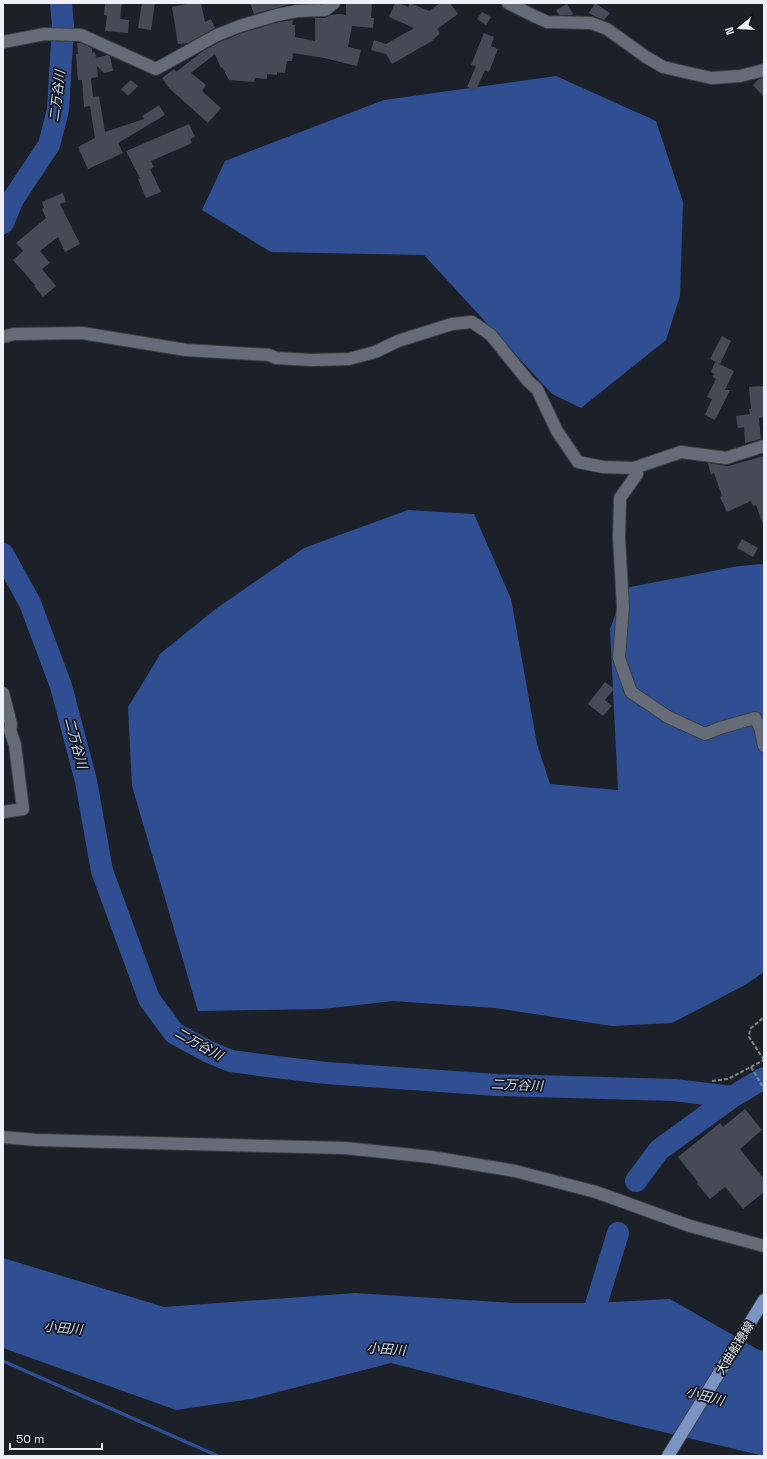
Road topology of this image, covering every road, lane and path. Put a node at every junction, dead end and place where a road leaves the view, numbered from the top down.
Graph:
1 (334, 3) edge
2 (508, 3) edge
3 (3, 42) edge
4 (764, 70) edge
5 (3, 337) edge
6 (764, 446) edge
7 (634, 468) junction
8 (3, 693) edge
9 (764, 746) edge
10 (3, 812) edge
11 (764, 1017) edge
12 (764, 1060) edge
13 (751, 1067) junction
14 (712, 1081) dead end
15 (764, 1088) edge
16 (3, 1136) edge
17 (764, 1246) edge
18 (764, 1300) edge
19 (668, 1456) edge

1 - 3 street
2 - 4 street
5 - 7 street
6 - 7 street
7 - 9 street
8 - 10 street
11 - 12 path
12 - 13 path
13 - 14 path
13 - 15 path
16 - 17 street
18 - 19 main road, 大曲船穂線

